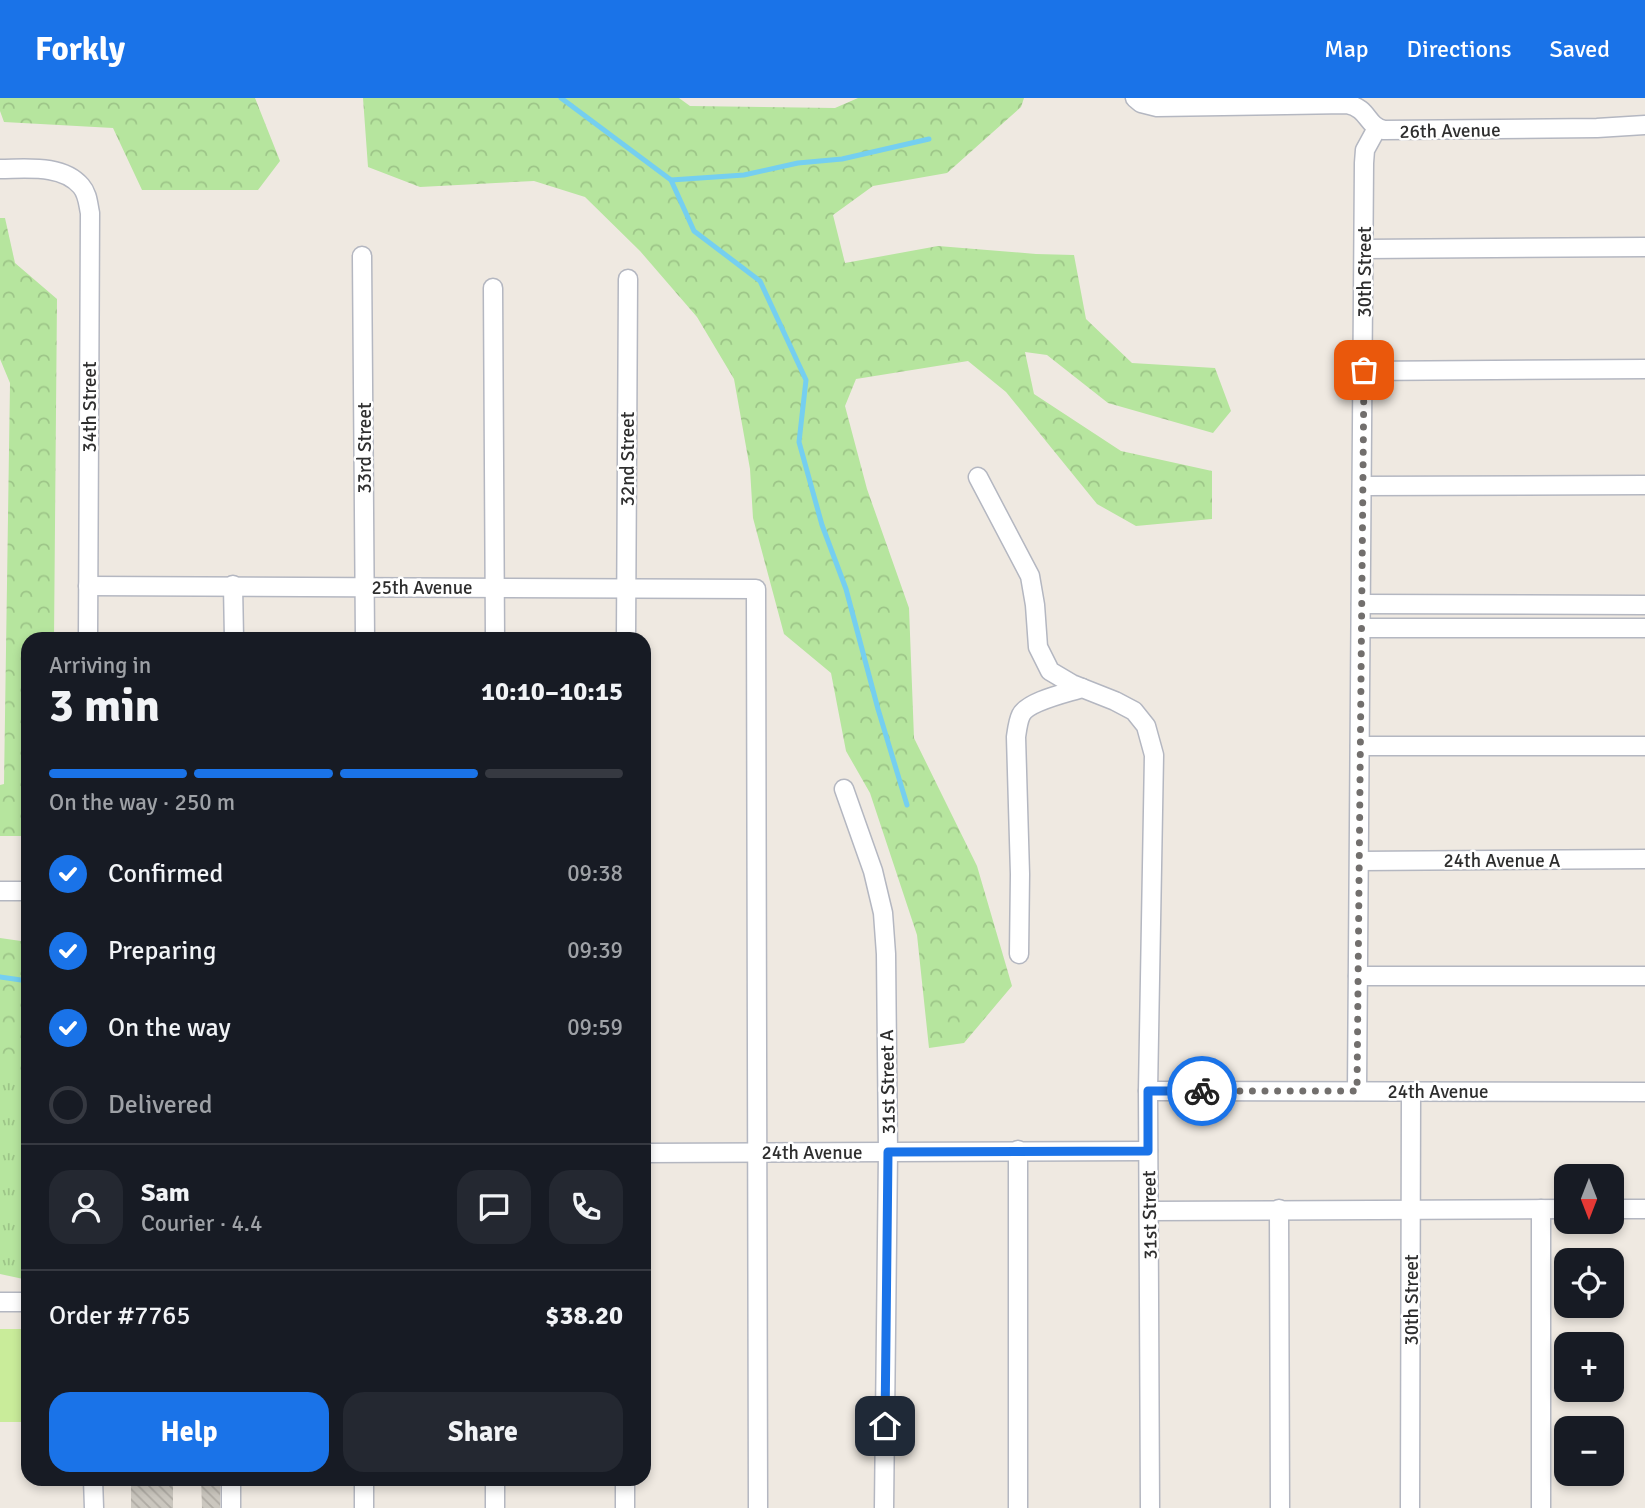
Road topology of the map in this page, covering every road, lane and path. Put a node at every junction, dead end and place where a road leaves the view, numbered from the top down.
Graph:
1 (1138, 100) edge
2 (1645, 125) edge
3 (1377, 128) junction
4 (0, 169) edge
5 (1645, 247) edge
6 (1364, 249) junction
7 (362, 256) dead end
8 (628, 279) dead end
9 (493, 288) dead end
10 (1645, 369) edge
11 (1364, 370) junction
12 (978, 477) dead end
13 (1645, 485) edge
14 (1362, 486) junction
15 (233, 585) junction
16 (88, 586) junction
17 (365, 587) junction
18 (495, 588) junction
19 (626, 589) junction
20 (1361, 604) junction
21 (1645, 605) edge
22 (1361, 628) junction
23 (1645, 628) edge
24 (88, 632) edge
25 (233, 632) edge
26 (365, 632) edge
27 (495, 632) edge
28 (626, 632) edge
29 (1082, 688) junction
30 (1360, 746) junction
31 (1645, 746) edge
32 (844, 789) dead end
33 (1645, 859) edge
34 (1360, 861) junction
35 (0, 891) edge
36 (21, 891) edge
37 (1019, 954) dead end
38 (1358, 976) junction
39 (1645, 976) edge
40 (1148, 1091) junction
41 (1357, 1091) junction
42 (1410, 1092) junction
43 (1645, 1092) edge
44 (1018, 1150) junction
45 (1148, 1151) junction
46 (757, 1152) junction
47 (888, 1152) junction
48 (651, 1153) edge
49 (1410, 1208) junction
50 (1279, 1209) junction
51 (1541, 1209) junction
52 (1554, 1209) edge
53 (1624, 1209) edge
54 (1645, 1209) edge
55 (1149, 1211) junction
56 (0, 1302) edge
57 (21, 1303) edge
58 (93, 1486) edge
59 (231, 1486) edge
60 (364, 1486) edge
61 (495, 1486) edge
62 (625, 1486) edge
63 (94, 1508) edge
64 (231, 1508) edge
65 (364, 1508) edge
66 (495, 1508) edge
67 (625, 1508) edge
68 (758, 1508) edge
69 (884, 1508) edge
70 (1018, 1508) edge
71 (1150, 1508) edge
72 (1280, 1508) edge
73 (1410, 1508) edge
74 (1541, 1508) edge

1 - 3 street, 26th Avenue
2 - 3 street, 26th Avenue
3 - 6 street, 30th Street
4 - 16 street, 34th Street
5 - 6 street
6 - 11 street, 30th Street
7 - 17 street, 33rd Street
8 - 19 street, 32nd Street
9 - 18 street
10 - 11 street
11 - 14 street, 30th Street
12 - 29 street, 31st Street
13 - 14 street
14 - 20 street, 30th Street
15 - 16 street, 25th Avenue
15 - 17 street, 25th Avenue
15 - 25 street
16 - 24 street, 34th Street
17 - 18 street, 25th Avenue
17 - 26 street, 33rd Street
18 - 19 street, 25th Avenue
18 - 27 street
19 - 28 street, 32nd Street
19 - 46 street, 25th Avenue
20 - 21 street
20 - 22 street, 30th Street
22 - 23 street
22 - 30 street, 30th Street
29 - 37 street
29 - 40 street, 31st Street
30 - 31 street
30 - 34 street, 30th Street
32 - 47 street, 31st Street A
33 - 34 street, 24th Avenue A
34 - 38 street, 30th Street
35 - 36 street
38 - 39 street
38 - 41 street, 30th Street
40 - 41 street, 24th Avenue
40 - 45 street, 31st Street
41 - 42 street, 24th Avenue
42 - 43 street, 24th Avenue
42 - 49 street, 30th Street
44 - 45 street, 24th Avenue
44 - 47 street, 24th Avenue
44 - 70 street
45 - 55 street, 31st Street
46 - 47 street, 24th Avenue
46 - 48 street, 24th Avenue
46 - 68 street
47 - 69 street, 31st Street A
49 - 50 street
49 - 51 street
49 - 73 street, 30th Street
50 - 55 street
50 - 72 street
51 - 52 street
51 - 74 street
53 - 54 street
55 - 71 street, 31st Street
56 - 57 street
58 - 63 street
59 - 64 street
60 - 65 street
61 - 66 street
62 - 67 street

